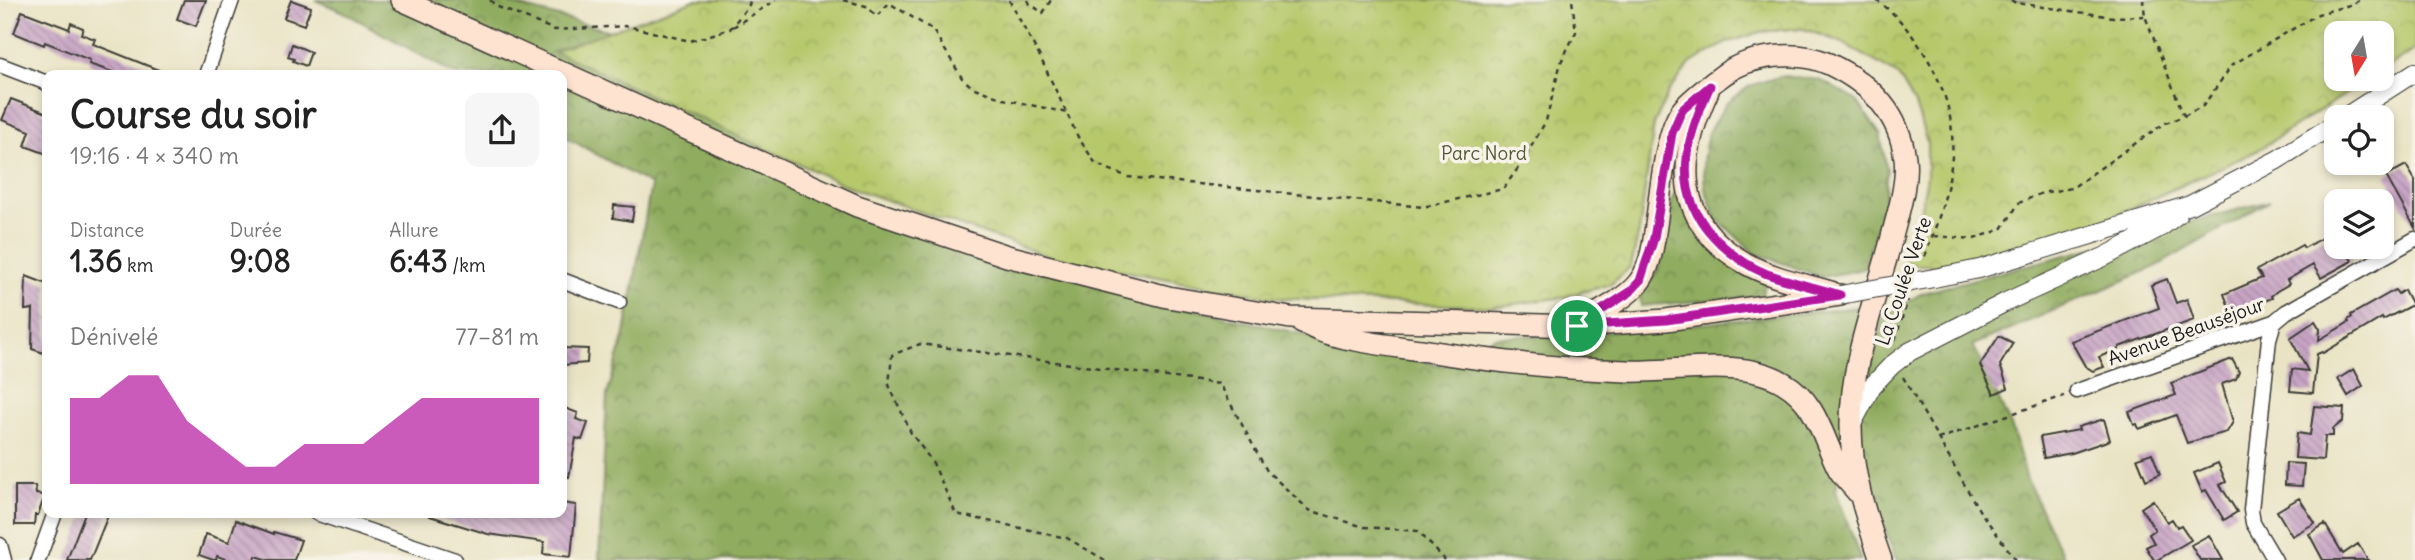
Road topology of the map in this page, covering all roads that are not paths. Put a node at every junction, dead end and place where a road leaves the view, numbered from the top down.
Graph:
1 (232, 0) edge
2 (402, 0) edge
3 (0, 65) edge
4 (208, 70) edge
5 (557, 70) edge
6 (2415, 72) edge
7 (567, 75) edge
8 (42, 81) edge
9 (1710, 86) junction
10 (2364, 105) edge
11 (2324, 131) edge
12 (2190, 205) junction
13 (2415, 239) edge
14 (567, 282) edge
15 (1840, 295) junction
16 (619, 302) dead end
17 (1290, 318) junction
18 (2273, 322) junction
19 (1577, 326) junction
20 (2077, 391) road end
21 (1851, 427) junction
22 (1860, 495) junction
23 (53, 518) edge
24 (331, 518) edge
25 (0, 545) edge
26 (4, 560) edge
27 (38, 560) edge
28 (455, 560) edge
29 (1881, 560) edge
30 (2275, 560) edge

1 - 4 street
2 - 5 main road
3 - 8 street
6 - 10 street
7 - 17 main road
9 - 15 main road
9 - 19 main road
9 - 21 main road
11 - 12 street
12 - 15 street, bridge
12 - 21 street
13 - 18 street, Avenue Beauséjour
14 - 16 street
15 - 19 main road
17 - 19 main road
17 - 22 main road
18 - 20 street, Avenue Beauséjour
18 - 30 street
21 - 22 main road
22 - 29 main road
23 - 27 street
24 - 28 street
25 - 26 street

